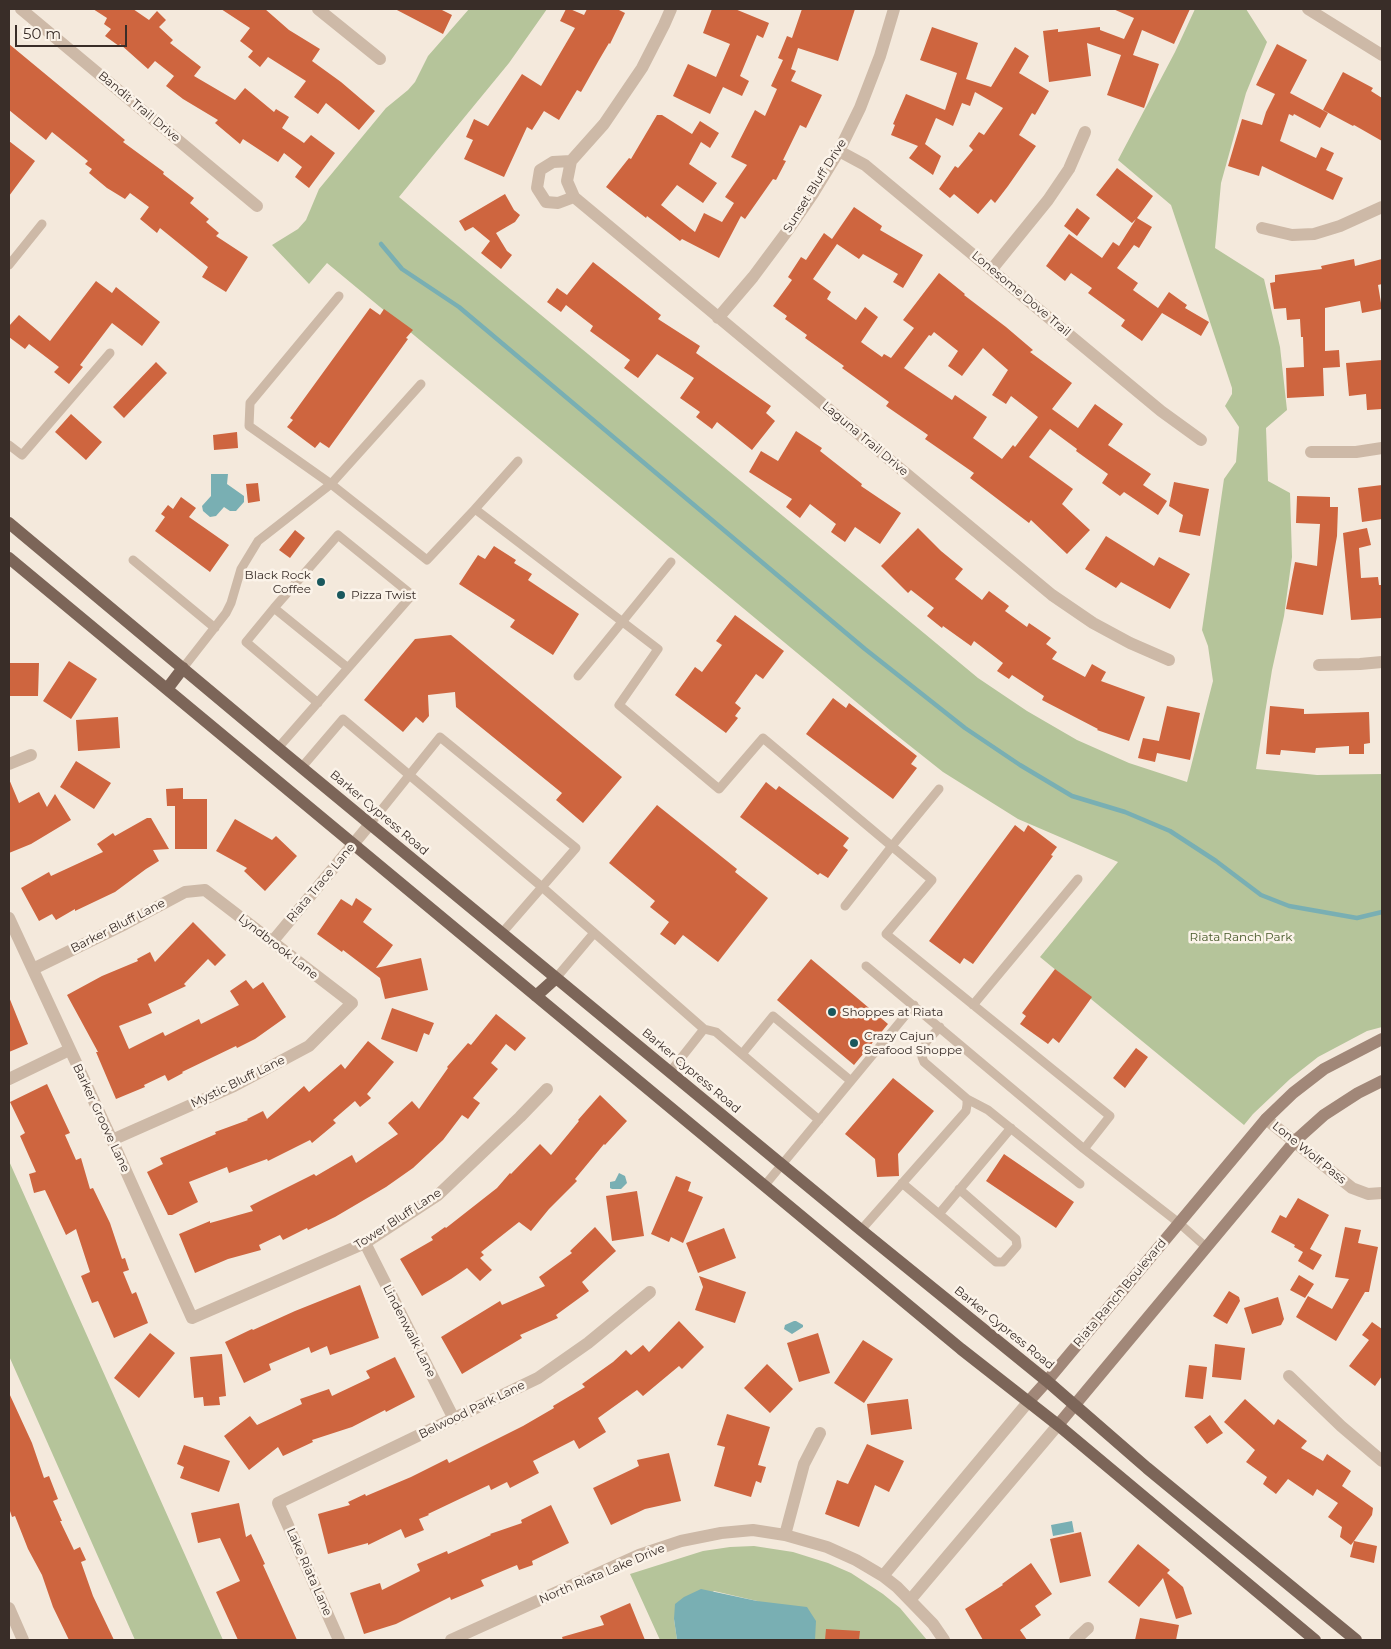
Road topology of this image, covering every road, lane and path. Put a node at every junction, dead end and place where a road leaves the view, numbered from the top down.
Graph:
1 (21, 9) edge
2 (318, 9) edge
3 (671, 9) edge
4 (894, 9) edge
5 (1308, 9) edge
6 (1382, 55) edge
7 (380, 59) dead end
8 (1085, 132) dead end
9 (839, 151) junction
10 (571, 161) junction
11 (574, 197) junction
12 (257, 206) dead end
13 (1382, 207) edge
14 (42, 224) dead end
15 (1262, 228) dead end
16 (9, 265) edge
17 (992, 269) junction
18 (339, 296) dead end
19 (718, 318) junction
20 (110, 353) dead end
21 (421, 384) dead end
22 (1201, 440) dead end
23 (9, 444) edge
24 (1382, 448) edge
25 (1311, 452) dead end
26 (518, 461) dead end
27 (331, 484) junction
28 (475, 508) junction
29 (9, 522) edge
30 (133, 560) dead end
31 (10, 561) edge
32 (671, 562) dead end
33 (274, 608) junction
34 (622, 621) junction
35 (215, 628) junction
36 (1169, 660) dead end
37 (1382, 662) edge
38 (1319, 665) dead end
39 (183, 668) junction
40 (348, 668) junction
41 (578, 676) dead end
42 (167, 689) junction
43 (318, 703) junction
44 (278, 748) junction
45 (31, 755) dead end
46 (9, 764) edge
47 (302, 768) junction
48 (409, 775) junction
49 (939, 789) dead end
50 (370, 824) junction
51 (353, 844) junction
52 (892, 846) junction
53 (1078, 879) dead end
54 (542, 887) junction
55 (205, 890) joint
56 (845, 906) dead end
57 (9, 918) edge
58 (502, 933) junction
59 (594, 933) junction
60 (272, 942) junction
61 (866, 966) dead end
62 (32, 970) junction
63 (556, 978) junction
64 (536, 996) junction
65 (352, 1003) joint
66 (914, 1005) junction
67 (973, 1005) junction
68 (940, 1027) junction
69 (704, 1029) junction
70 (1382, 1039) edge
71 (69, 1050) junction
72 (742, 1054) junction
73 (670, 1072) junction
74 (9, 1079) edge
75 (852, 1081) junction
76 (1382, 1081) edge
77 (547, 1089) dead end
78 (966, 1098) junction
79 (1266, 1119) junction
80 (819, 1120) junction
81 (1010, 1128) junction
82 (112, 1140) junction
83 (1295, 1141) junction
84 (1084, 1149) junction
85 (782, 1164) junction
86 (902, 1183) junction
87 (1080, 1184) dead end
88 (765, 1186) junction
89 (959, 1189) junction
90 (1382, 1193) edge
91 (939, 1214) junction
92 (1178, 1223) junction
93 (861, 1230) junction
94 (365, 1244) junction
95 (1206, 1247) junction
96 (650, 1292) dead end
97 (192, 1318) joint
98 (1289, 1376) dead end
99 (1047, 1381) junction
100 (1029, 1401) junction
101 (1076, 1404) junction
102 (454, 1419) junction
103 (1058, 1425) junction
104 (820, 1433) dead end
105 (1382, 1461) edge
106 (278, 1504) joint
107 (785, 1535) junction
108 (883, 1576) junction
109 (911, 1599) junction
110 (9, 1608) edge
111 (1088, 1628) dead end
112 (23, 1640) edge
113 (339, 1640) edge
114 (451, 1640) edge
115 (944, 1640) edge
116 (1075, 1640) edge
117 (1314, 1640) edge
118 (1356, 1640) edge

1 - 12 street, Bandit Trail Drive
2 - 7 street
3 - 10 street
4 - 9 street, Sunset Bluff Drive
5 - 6 street
8 - 17 street
9 - 17 street, Lonesome Dove Trail
9 - 19 street, Sunset Bluff Drive
10 - 11 street, Laguna Trail Drive
10 - 11 street
11 - 19 street, Laguna Trail Drive
13 - 15 street
14 - 16 lane
17 - 22 street, Lonesome Dove Trail
18 - 27 lane
19 - 36 street, Laguna Trail Drive
20 - 23 lane
21 - 27 lane
24 - 25 street
26 - 28 lane
27 - 28 lane
27 - 35 lane
28 - 34 lane
29 - 39 main road, Barker Cypress Road
30 - 35 lane
31 - 42 main road
32 - 34 lane
33 - 40 lane
33 - 40 lane
33 - 43 lane
34 - 41 lane
34 - 52 lane
35 - 39 lane
37 - 38 street
39 - 42 main road
39 - 44 main road, Barker Cypress Road
40 - 43 lane
42 - 51 main road
43 - 44 lane
44 - 47 main road, Barker Cypress Road
45 - 46 street
47 - 48 lane
47 - 50 main road, Barker Cypress Road
48 - 50 lane
48 - 54 lane
48 - 54 lane
49 - 52 lane
50 - 51 street, Riata Trace Lane
50 - 58 main road, Barker Cypress Road
51 - 60 street, Riata Trace Lane
51 - 64 main road
52 - 56 lane
52 - 67 lane
53 - 67 lane
54 - 58 lane
54 - 59 lane
55 - 60 street, Lyndbrook Lane
55 - 62 street, Barker Bluff Lane
57 - 62 street, Barker Groove Lane
58 - 63 main road, Barker Cypress Road
59 - 63 lane
59 - 69 lane
60 - 65 street, Lyndbrook Lane
61 - 66 lane
62 - 71 street, Barker Groove Lane
63 - 64 main road
63 - 73 main road, Barker Cypress Road
64 - 88 main road
65 - 82 street, Mystic Bluff Lane
66 - 68 lane
66 - 75 lane
67 - 84 lane
68 - 78 lane
68 - 84 lane
69 - 72 lane
69 - 73 lane
70 - 79 street, Riata Ranch Boulevard
71 - 74 street
71 - 82 street, Barker Groove Lane
72 - 75 lane
72 - 80 lane
73 - 85 main road, Barker Cypress Road
75 - 80 lane
76 - 83 street
77 - 94 street, Tower Bluff Lane
78 - 81 lane
78 - 86 lane
79 - 83 street, Lone Wolf Pass
79 - 92 street, Riata Ranch Boulevard
80 - 85 lane
81 - 87 lane
81 - 89 lane
82 - 97 street, Barker Groove Lane
83 - 90 street, Lone Wolf Pass
83 - 95 street
84 - 92 lane
85 - 88 lane
85 - 93 main road, Barker Cypress Road
86 - 91 lane
86 - 93 lane
88 - 100 main road
89 - 91 lane
89 - 91 lane
92 - 95 lane
92 - 99 street, Riata Ranch Boulevard
93 - 99 main road, Barker Cypress Road
94 - 97 street, Tower Bluff Lane
94 - 102 street, Lindenwalk Lane
95 - 101 street
96 - 102 street, Belwood Park Lane
98 - 105 street
99 - 100 street, Riata Ranch Boulevard
99 - 101 main road, Barker Cypress Road
100 - 103 main road
100 - 108 street, Riata Ranch Boulevard
101 - 103 street
101 - 118 main road, Barker Cypress Road
102 - 106 street, Belwood Park Lane
103 - 109 street
103 - 117 main road
104 - 107 street
106 - 113 street, Lake Riata Lane
107 - 108 street, North Riata Lake Drive
107 - 114 street, North Riata Lake Drive
108 - 109 street, North Riata Lake Drive
109 - 115 street, North Riata Lake Drive
110 - 112 street
111 - 116 street

